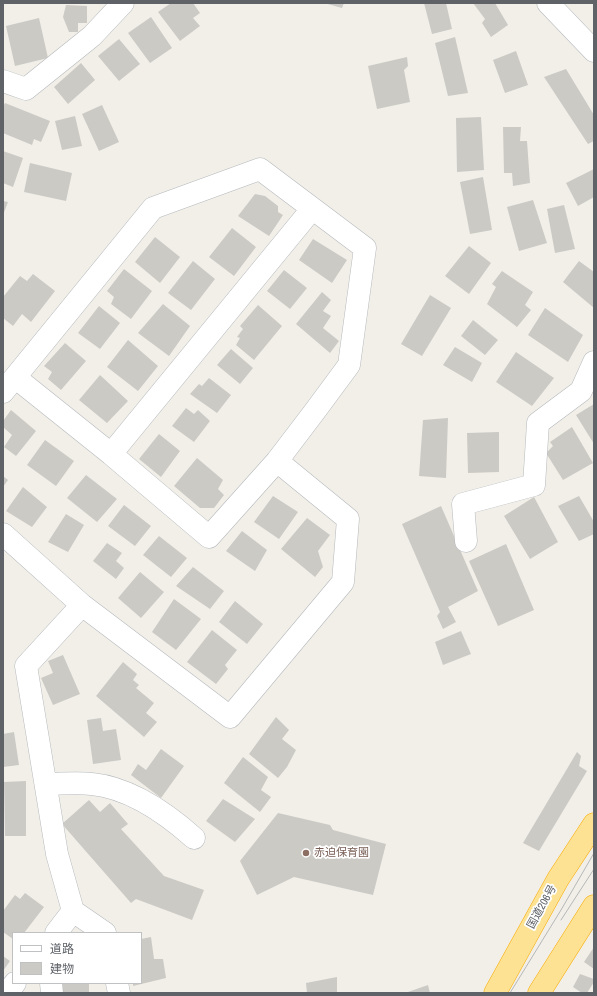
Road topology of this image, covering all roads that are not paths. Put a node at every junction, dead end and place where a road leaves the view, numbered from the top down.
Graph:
1 (123, 3) edge
2 (552, 4) edge
3 (594, 51) edge
4 (3, 81) edge
5 (312, 209) junction
6 (594, 362) edge
7 (10, 385) edge
8 (111, 454) junction
9 (277, 461) junction
10 (3, 534) edge
11 (466, 541) dead end
12 (82, 606) junction
13 (46, 784) junction
14 (594, 824) edge
15 (194, 838) dead end
16 (594, 906) edge
17 (73, 911) junction
18 (57, 932) edge
19 (104, 932) edge
20 (14, 984) edge
21 (6, 993) edge
22 (495, 993) edge
23 (539, 993) edge

1 - 4 street
2 - 3 street
5 - 7 street
5 - 8 street
5 - 9 street
6 - 11 street
7 - 8 street
8 - 9 street
9 - 12 street
10 - 12 street
12 - 13 street
13 - 15 street
13 - 17 street
14 - 22 highway, 国道206号
16 - 23 highway
17 - 18 street
17 - 19 street
20 - 21 street

